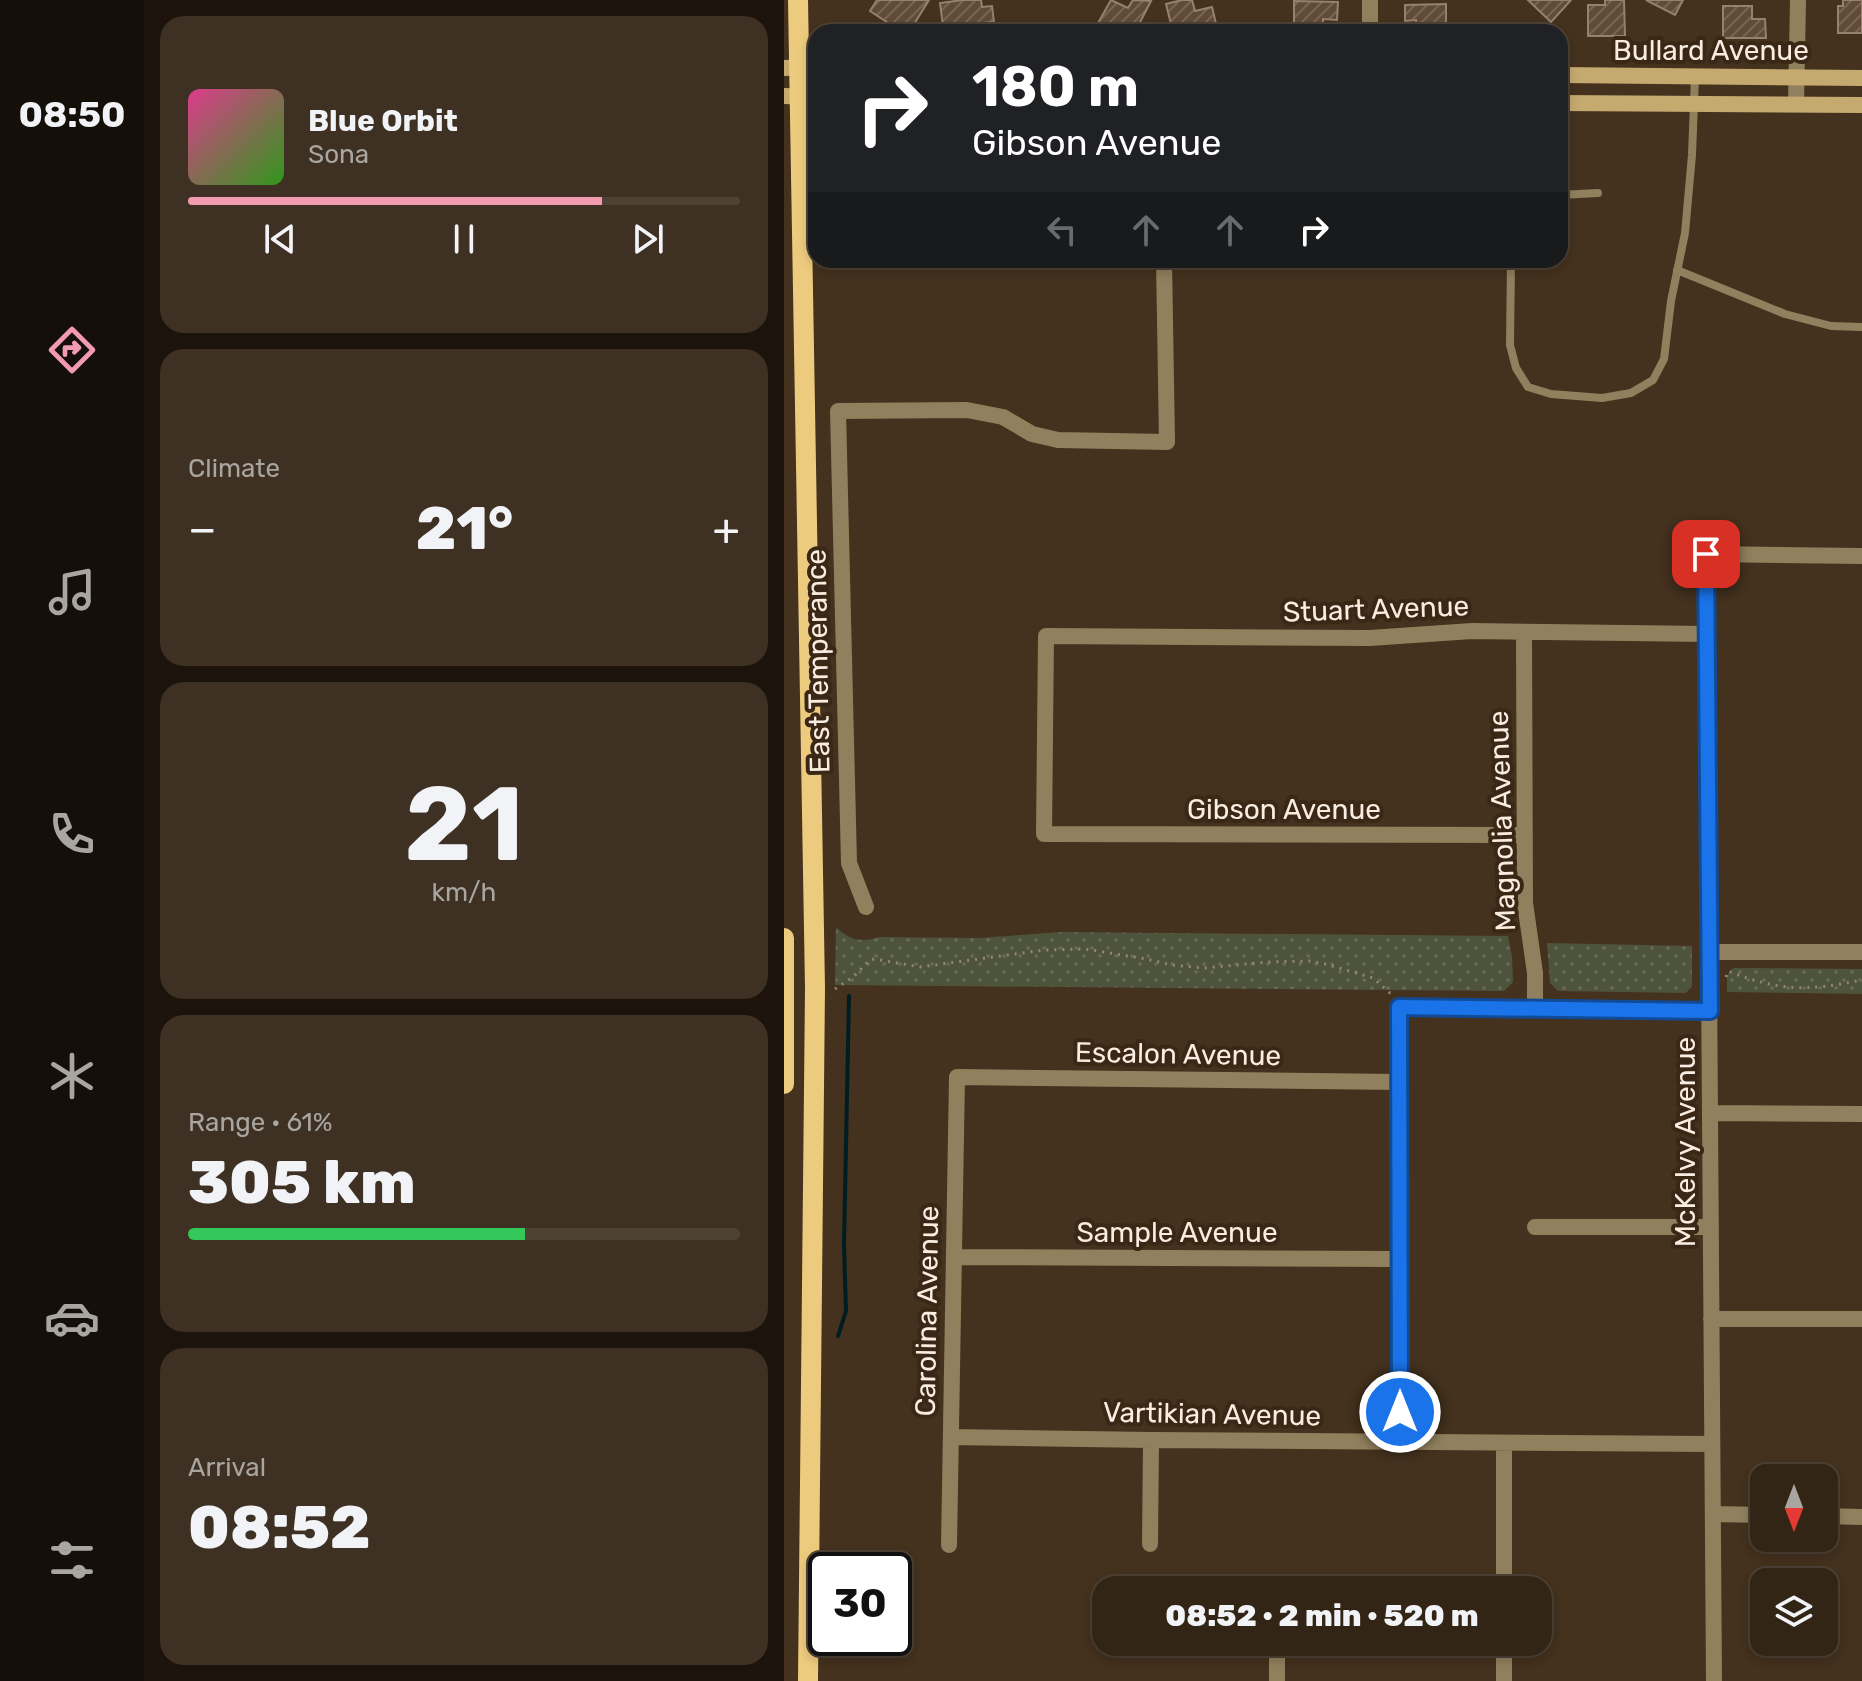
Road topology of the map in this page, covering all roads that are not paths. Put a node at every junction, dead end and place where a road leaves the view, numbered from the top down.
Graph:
1 (798, 0) edge
2 (1370, 0) edge
3 (1798, 0) edge
4 (1370, 24) edge
5 (799, 67) edge
6 (1568, 75) edge
7 (1695, 76) junction
8 (1797, 77) junction
9 (1862, 78) edge
10 (799, 96) edge
11 (1568, 103) edge
12 (1695, 104) junction
13 (1796, 104) junction
14 (1862, 105) edge
15 (1598, 193) dead end
16 (1568, 195) edge
17 (1164, 268) edge
18 (1511, 268) edge
19 (1677, 270) junction
20 (1862, 327) edge
21 (1862, 556) edge
22 (1524, 632) junction
23 (1707, 634) junction
24 (1044, 834) joint
25 (1524, 835) junction
26 (866, 907) dead end
27 (784, 938) edge
28 (1710, 952) junction
29 (1862, 952) edge
30 (1535, 1008) junction
31 (1710, 1011) junction
32 (957, 1077) joint
33 (1399, 1082) junction
34 (784, 1084) edge
35 (1710, 1113) junction
36 (1862, 1114) edge
37 (1535, 1227) dead end
38 (1711, 1227) junction
39 (955, 1257) junction
40 (1400, 1259) junction
41 (1711, 1319) junction
42 (1862, 1319) edge
43 (951, 1437) junction
44 (1151, 1440) junction
45 (1400, 1442) junction
46 (1504, 1443) junction
47 (1712, 1444) junction
48 (1713, 1514) junction
49 (1750, 1515) edge
50 (1838, 1516) edge
51 (1862, 1517) edge
52 (1150, 1544) dead end
53 (949, 1545) dead end
54 (1504, 1576) edge
55 (1277, 1656) edge
56 (1504, 1656) edge
57 (808, 1681) edge
58 (1277, 1681) edge
59 (1504, 1681) edge
60 (1714, 1681) edge

1 - 5 main road
2 - 4 street
3 - 8 street
5 - 10 main road
6 - 7 main road, Bullard Avenue
7 - 8 main road, Bullard Avenue
7 - 12 lane
8 - 9 main road, Bullard Avenue
8 - 13 street
10 - 57 main road
11 - 12 main road, Bullard Avenue
12 - 13 main road, Bullard Avenue
12 - 19 lane
13 - 14 main road, Bullard Avenue
15 - 16 lane
17 - 26 street, East Temperance
18 - 19 lane
19 - 20 lane
21 - 23 street, McKelvy Avenue
22 - 23 street, Stuart Avenue
22 - 24 street, Stuart Avenue
22 - 25 street, Magnolia Avenue
23 - 28 street, McKelvy Avenue
24 - 25 street, Gibson Avenue
25 - 30 street, Magnolia Avenue
27 - 34 main road
28 - 29 street
28 - 31 street, McKelvy Avenue
30 - 31 street
30 - 33 street
31 - 35 street, McKelvy Avenue
32 - 33 street, Escalon Avenue
32 - 39 street, Carolina Avenue
33 - 40 street
35 - 36 street
35 - 38 street, McKelvy Avenue
37 - 38 street
38 - 41 street, McKelvy Avenue
39 - 40 street, Sample Avenue
39 - 43 street, Carolina Avenue
40 - 45 street
41 - 42 street
41 - 47 street, McKelvy Avenue
43 - 44 street, Vartikian Avenue
43 - 53 street, Carolina Avenue
44 - 45 street, Vartikian Avenue
44 - 52 street
45 - 46 street, Vartikian Avenue
46 - 47 street, Vartikian Avenue
46 - 54 street
47 - 48 street, McKelvy Avenue
48 - 49 street
48 - 60 street, McKelvy Avenue
50 - 51 street
55 - 58 street
56 - 59 street

